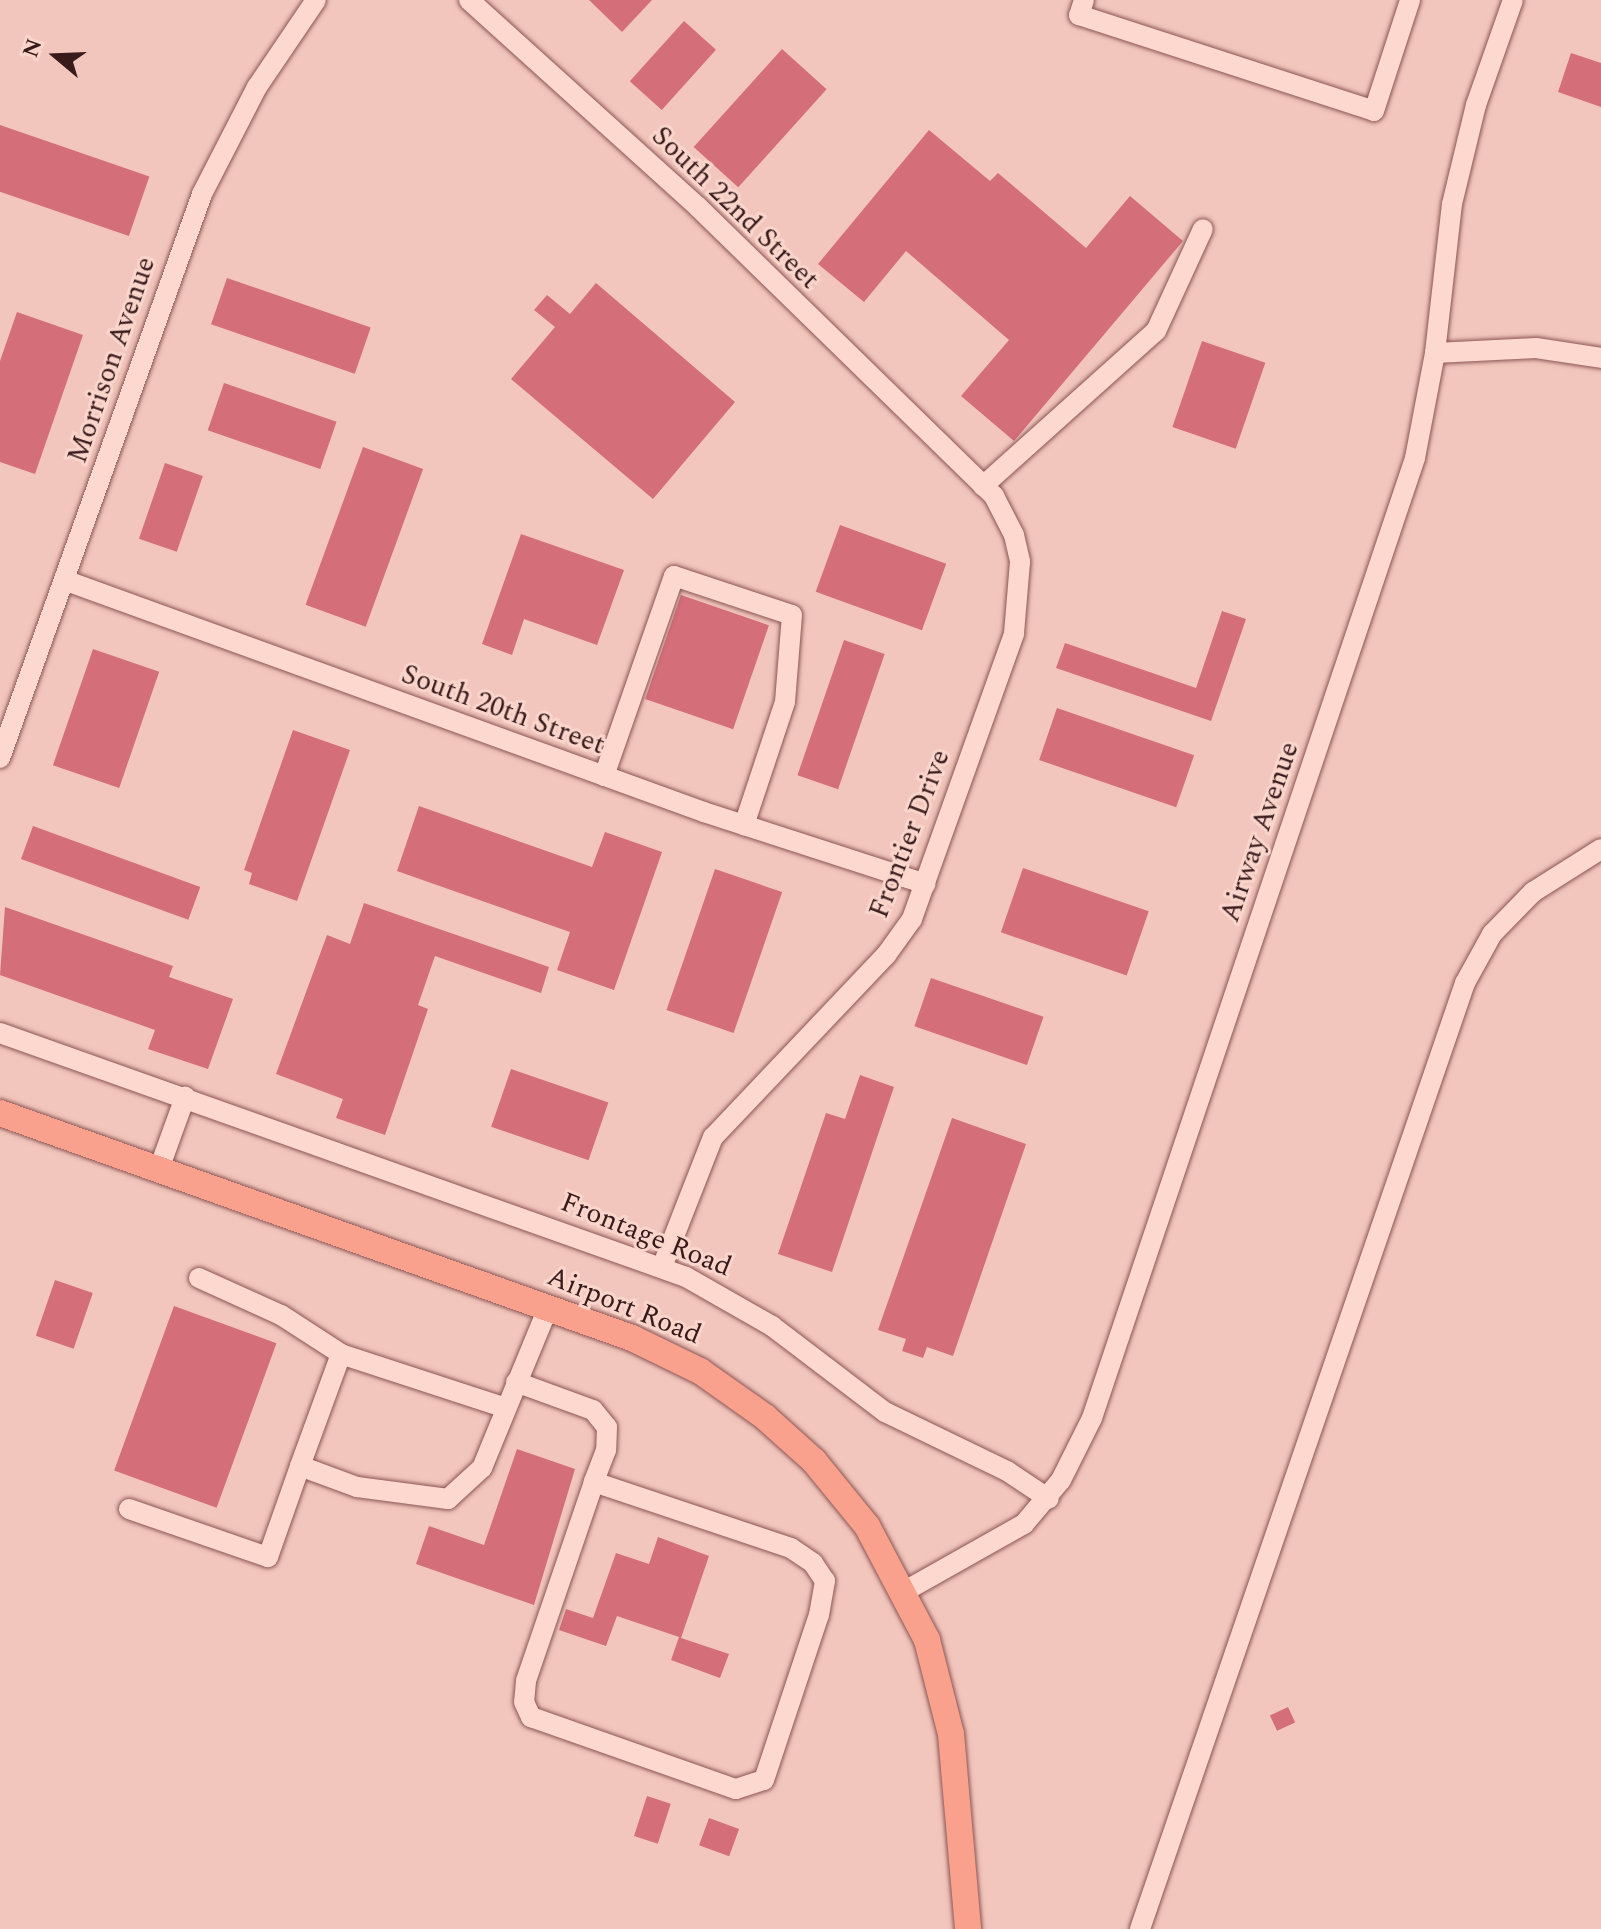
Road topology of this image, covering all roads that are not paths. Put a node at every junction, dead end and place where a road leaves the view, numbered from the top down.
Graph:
1 (316, 0) edge
2 (469, 0) edge
3 (1084, 0) edge
4 (1410, 0) edge
5 (1513, 0) edge
6 (1203, 229) dead end
7 (1435, 353) junction
8 (1601, 358) edge
9 (958, 461) joint
10 (983, 486) junction
11 (64, 580) junction
12 (0, 758) edge
13 (604, 776) junction
14 (744, 825) junction
15 (1601, 849) edge
16 (926, 884) junction
17 (0, 1033) edge
18 (185, 1097) junction
19 (0, 1113) edge
20 (159, 1169) junction
21 (662, 1267) junction
22 (199, 1278) dead end
23 (548, 1308) junction
24 (341, 1354) junction
25 (516, 1382) junction
26 (506, 1408) junction
27 (300, 1466) junction
28 (594, 1482) junction
29 (1049, 1499) junction
30 (129, 1509) dead end
31 (905, 1591) junction
32 (968, 1929) edge
33 (1140, 1929) edge

1 - 11 street, Morrison Avenue
2 - 9 street, South 22nd Street
3 - 4 street
5 - 7 street, Airway Avenue
6 - 10 street
7 - 8 street
7 - 29 street, Airway Avenue
9 - 10 street, Frontier Drive
10 - 16 street, Frontier Drive
11 - 12 street, Morrison Avenue
11 - 13 street, South 20th Street
13 - 14 street, South 20th Street
13 - 14 street
14 - 16 street, South 20th Street
15 - 33 street
16 - 21 street, Frontier Drive
17 - 18 street, Frontage Road
18 - 20 street
18 - 21 street, Frontage Road
19 - 20 main road, Airport Road
20 - 23 main road, Airport Road
21 - 29 street, Frontage Road
22 - 24 street
23 - 25 street
23 - 31 main road, Airport Road
24 - 26 street
24 - 27 street
25 - 26 street
25 - 28 street
26 - 27 street
27 - 30 street
28 - 28 street
29 - 31 street, Airway Avenue
31 - 32 main road, Airport Road

